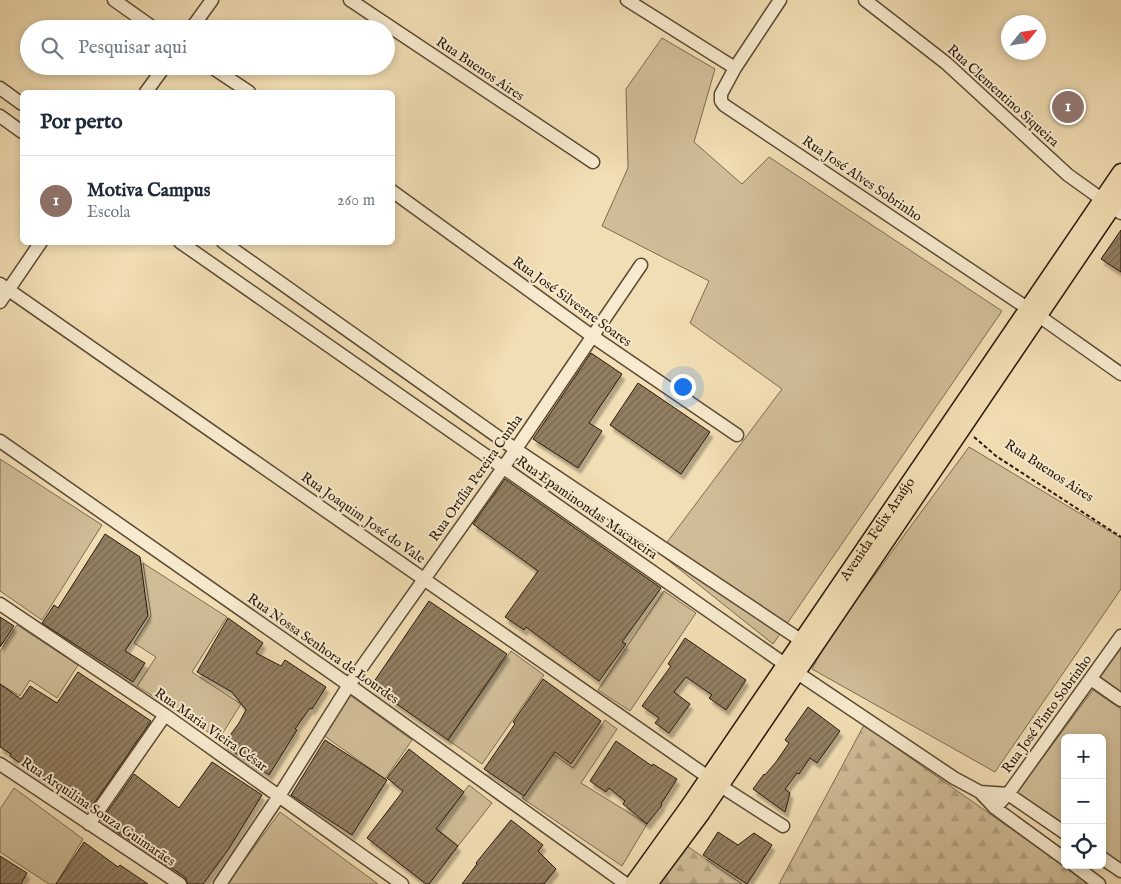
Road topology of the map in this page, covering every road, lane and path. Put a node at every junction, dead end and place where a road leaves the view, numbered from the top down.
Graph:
1 (114, 0) edge
2 (212, 0) edge
3 (350, 0) edge
4 (627, 0) edge
5 (780, 0) edge
6 (865, 0) edge
7 (142, 20) edge
8 (198, 20) edge
9 (380, 20) edge
10 (395, 30) edge
11 (735, 68) junction
12 (158, 75) edge
13 (224, 75) edge
14 (0, 88) edge
15 (147, 90) edge
16 (246, 90) edge
17 (20, 103) edge
18 (0, 116) edge
19 (20, 131) edge
20 (593, 162) dead end
21 (1121, 172) edge
22 (395, 193) edge
23 (1114, 204) edge
24 (39, 245) edge
25 (184, 245) edge
26 (227, 245) edge
27 (641, 265) dead end
28 (4, 287) edge
29 (0, 302) edge
30 (1033, 312) junction
31 (592, 336) junction
32 (1121, 374) edge
33 (963, 427) junction
34 (737, 434) dead end
35 (0, 442) edge
36 (516, 449) junction
37 (502, 468) junction
38 (1121, 537) edge
39 (424, 579) junction
40 (0, 604) edge
41 (1121, 636) edge
42 (806, 644) junction
43 (790, 668) junction
44 (1091, 679) junction
45 (349, 685) junction
46 (1121, 700) edge
47 (165, 715) junction
48 (0, 764) edge
49 (713, 781) junction
50 (980, 792) junction
51 (1008, 794) junction
52 (279, 796) junction
53 (996, 808) junction
54 (89, 824) junction
55 (783, 826) dead end
56 (1061, 830) edge
57 (1061, 856) edge
58 (1106, 861) edge
59 (1079, 869) edge
60 (1121, 871) edge
61 (180, 884) edge
62 (220, 884) edge
63 (402, 884) edge
64 (626, 884) edge
65 (633, 884) edge
66 (649, 884) edge
67 (1099, 884) edge

1 - 7 street
2 - 8 street
3 - 9 street, Rua Buenos Aires
4 - 11 street
5 - 11 street, Rua José Alves Sobrinho
6 - 23 street, Rua Clementino Siqueira
10 - 20 street, Rua Buenos Aires
11 - 30 street, Rua José Alves Sobrinho
12 - 15 street
13 - 16 street
14 - 17 street
18 - 19 street
21 - 23 main road, Avenida Felix Araújo
22 - 31 street, Rua José Silvestre Soares
23 - 30 main road, Avenida Felix Araújo
24 - 28 street
25 - 37 street, Rua Epaminondas Macaxeira
26 - 36 street, Rua Epaminondas Macaxeira
27 - 31 street, Rua Ortília Pereira Cunha
28 - 29 street
28 - 39 street, Rua Joaquim José do Vale
30 - 32 street, Rua José Alves Sobrinho
30 - 33 main road, Avenida Felix Araújo
30 - 42 main road, Avenida Felix Araújo
31 - 34 street, Rua José Silvestre Soares
31 - 36 street, Rua Ortília Pereira Cunha
33 - 38 path, Rua Buenos Aires
33 - 42 main road, Avenida Felix Araújo
35 - 45 street, Rua Nossa Senhora de Lourdes
36 - 37 street, Rua Ortília Pereira Cunha
36 - 42 street, Rua Epaminondas Macaxeira
37 - 39 street, Rua Ortília Pereira Cunha
37 - 43 street, Rua Epaminondas Macaxeira
39 - 45 street, Rua Ortília Pereira Cunha
39 - 49 street, Rua Joaquim José do Vale
40 - 47 street, Rua Maria Vieira César
41 - 44 street, Rua José Pinto Sobrinho
42 - 43 main road, Avenida Felix Araújo
43 - 49 main road, Avenida Felix Araújo
43 - 50 street, Rua Epaminondas Macaxeira
44 - 46 street
44 - 51 street, Rua José Pinto Sobrinho
45 - 52 street, Rua Ortília Pereira Cunha
45 - 64 street, Rua Nossa Senhora de Lourdes
47 - 52 street, Rua Maria Vieira César
47 - 54 street
48 - 54 street, Rua Arquilina Souza Guimarães
49 - 55 street, Rua Joaquim José do Vale
49 - 65 main road, Avenida Felix Araújo
49 - 66 main road, Avenida Felix Araújo
50 - 51 street, Rua Epaminondas Macaxeira
50 - 53 street, Rua Epaminondas Macaxeira
51 - 53 street, Rua José Pinto Sobrinho
51 - 56 street
52 - 62 street, Rua Ortília Pereira Cunha
52 - 63 street, Rua Maria Vieira César
53 - 57 street, Rua Epaminondas Macaxeira
54 - 61 street, Rua Arquilina Souza Guimarães
58 - 60 street
59 - 67 street

